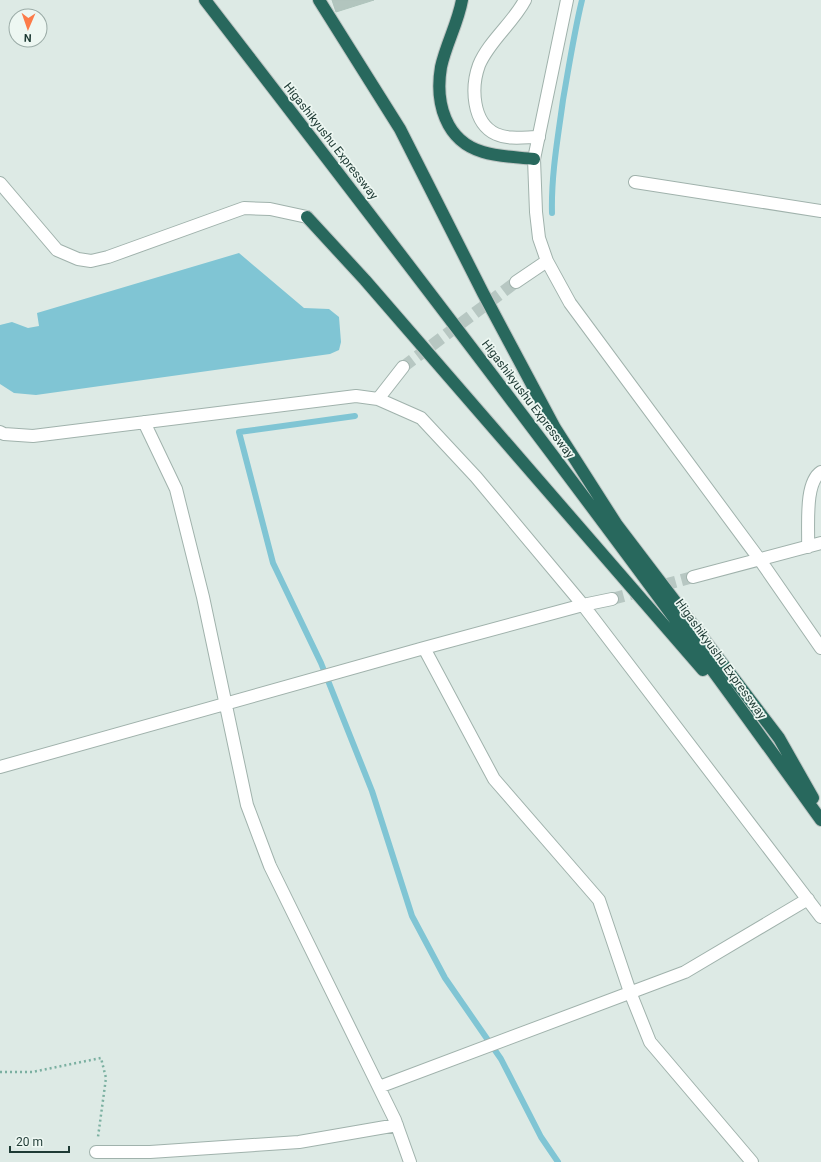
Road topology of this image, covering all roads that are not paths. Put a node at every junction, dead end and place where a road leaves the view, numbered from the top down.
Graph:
1 (205, 0) edge
2 (319, 0) edge
3 (462, 0) edge
4 (525, 0) edge
5 (567, 0) edge
6 (539, 137) junction
7 (534, 159) junction
8 (635, 182) dead end
9 (0, 183) edge
10 (821, 211) edge
11 (307, 217) joint
12 (546, 261) junction
13 (516, 282) tunnel mouth
14 (404, 368) tunnel mouth
15 (378, 399) junction
16 (144, 422) junction
17 (0, 432) edge
18 (821, 472) edge
19 (821, 543) edge
20 (808, 547) junction
21 (760, 560) junction
22 (694, 577) tunnel mouth
23 (612, 599) tunnel mouth
24 (583, 605) junction
25 (424, 648) junction
26 (821, 648) edge
27 (225, 705) junction
28 (763, 739) junction
29 (0, 767) edge
30 (821, 811) edge
31 (821, 820) edge
32 (808, 899) junction
33 (821, 917) edge
34 (630, 992) junction
35 (379, 1087) junction
36 (396, 1125) junction
37 (96, 1152) road end
38 (410, 1162) edge
39 (752, 1162) edge

1 - 28 highway, Higashikyushu Expressway
2 - 30 highway
3 - 7 highway
4 - 6 street
5 - 6 street
6 - 7 street
7 - 12 street
8 - 10 street
9 - 11 street
11 - 28 highway
12 - 13 street
12 - 21 street
14 - 15 street
15 - 16 street
15 - 24 street
16 - 17 street
16 - 27 street
18 - 20 street
19 - 20 street
20 - 21 street
21 - 22 street
21 - 26 street
23 - 24 street
24 - 25 street
24 - 32 street
25 - 27 street
25 - 34 street
27 - 29 street
27 - 35 street
28 - 31 highway, Higashikyushu Expressway
32 - 33 street
32 - 34 street
34 - 35 street
34 - 39 street
35 - 36 street
36 - 37 street
36 - 38 street

